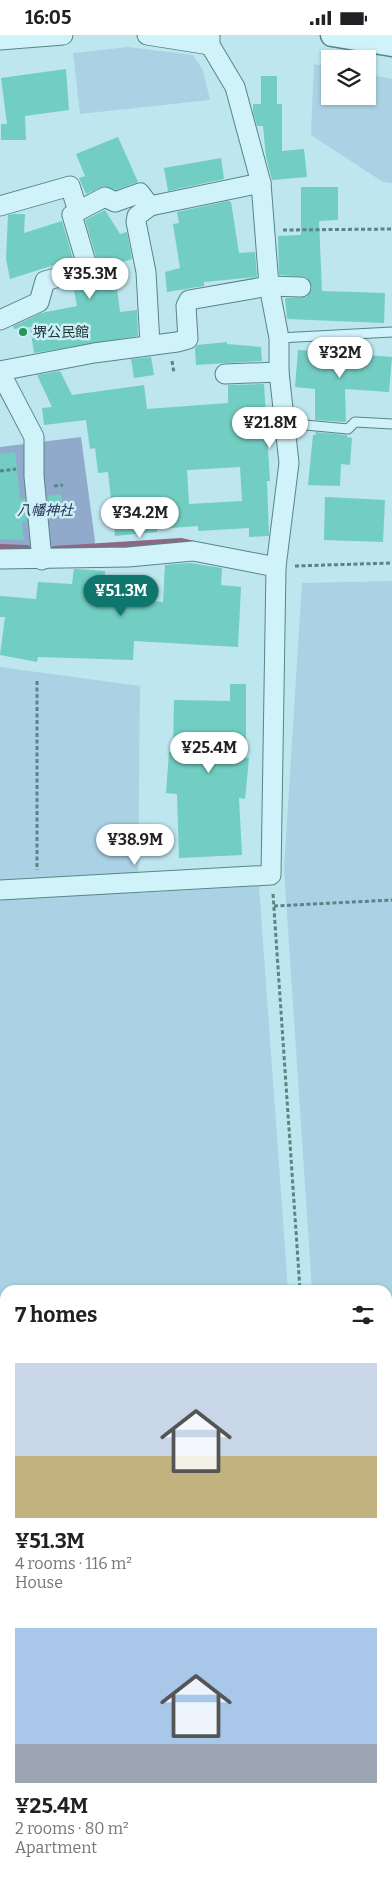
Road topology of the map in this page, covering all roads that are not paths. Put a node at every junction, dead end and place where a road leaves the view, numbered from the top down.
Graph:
1 (63, 35) edge
2 (147, 35) edge
3 (332, 35) edge
4 (0, 40) edge
5 (210, 40) edge
6 (392, 45) edge
7 (261, 183) junction
8 (0, 206) edge
9 (150, 206) junction
10 (78, 211) junction
11 (269, 286) junction
12 (301, 287) dead end
13 (0, 320) edge
14 (392, 332) edge
15 (279, 337) junction
16 (150, 344) junction
17 (0, 372) edge
18 (279, 372) junction
19 (225, 374) dead end
20 (284, 423) junction
21 (392, 424) edge
22 (0, 559) edge
23 (42, 560) junction
24 (276, 567) junction
25 (0, 890) edge

1 - 4 street
2 - 5 street
3 - 6 street
5 - 7 street
7 - 9 street
7 - 11 street
8 - 10 street
9 - 10 street
9 - 16 street
10 - 13 street
11 - 12 street
11 - 15 street
11 - 16 street
14 - 15 lane
15 - 18 street
16 - 17 street
17 - 23 street
18 - 19 street
18 - 20 street
20 - 21 lane
20 - 24 street
22 - 23 street
23 - 24 street
24 - 25 street

